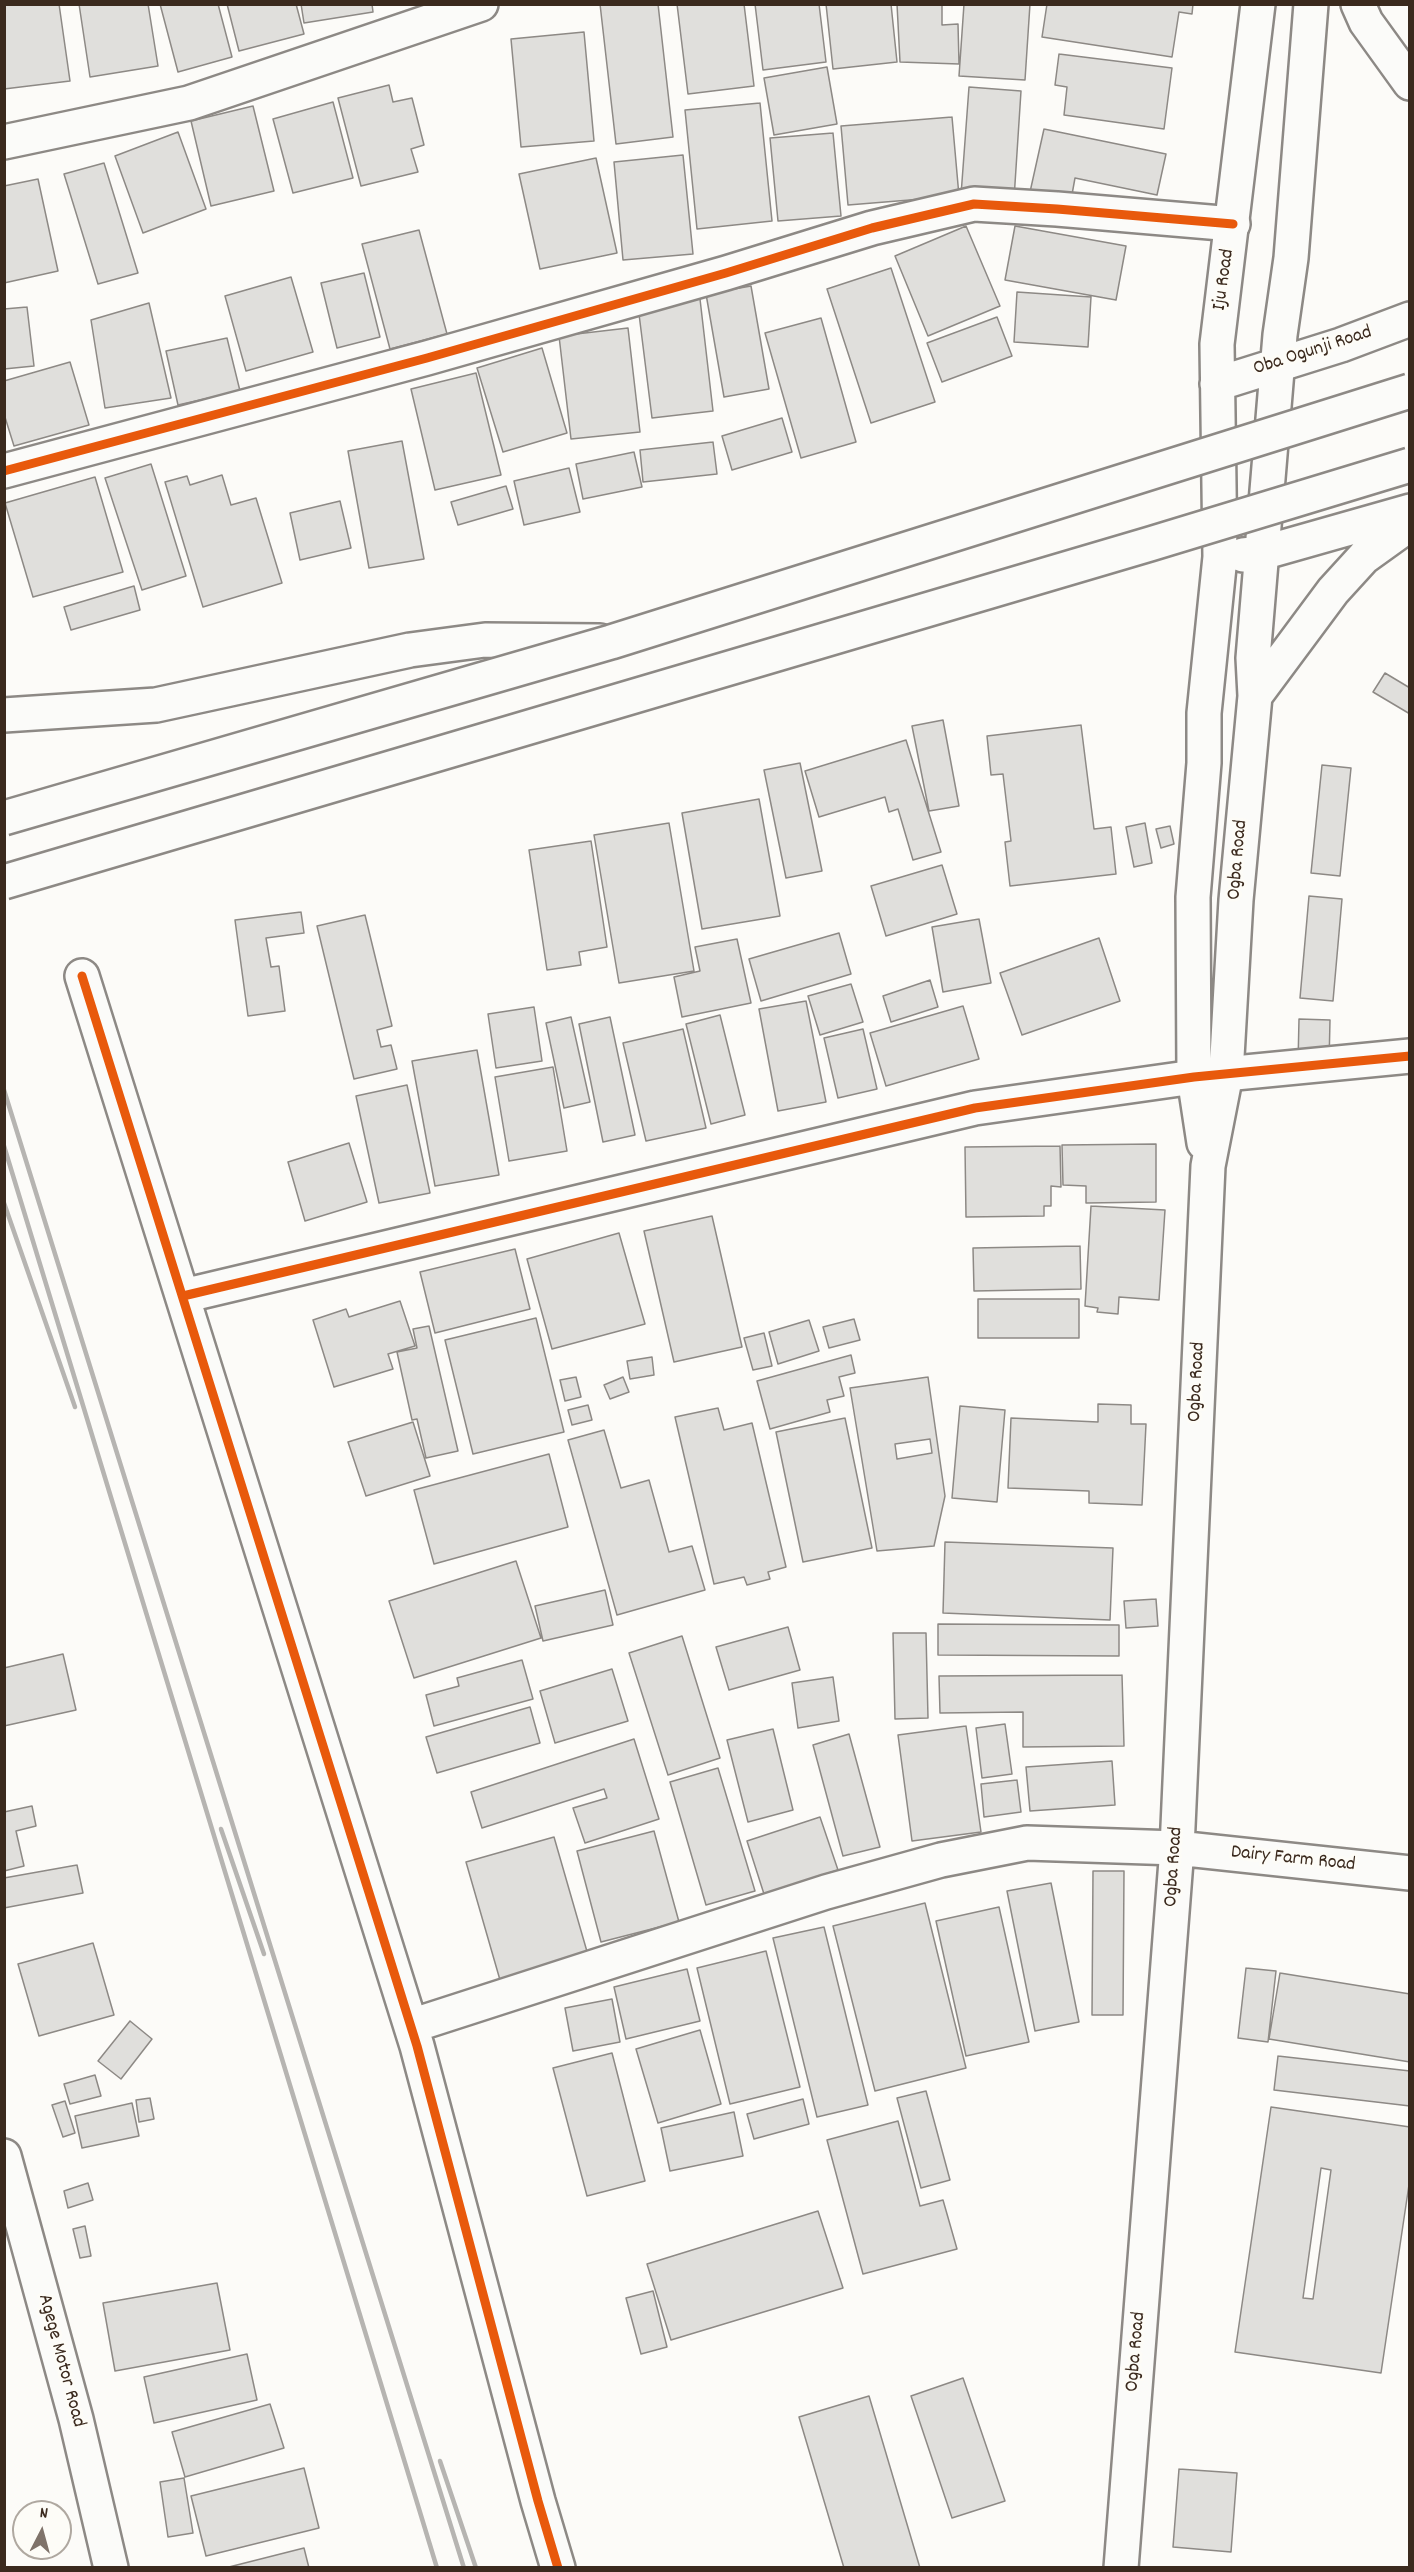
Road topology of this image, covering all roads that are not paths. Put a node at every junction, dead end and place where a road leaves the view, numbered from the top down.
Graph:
1 (481, 4) edge
2 (1258, 4) edge
3 (1311, 4) edge
4 (1358, 4) edge
5 (1410, 83) edge
6 (4, 142) edge
7 (1233, 225) junction
8 (1410, 319) edge
9 (1279, 363) junction
10 (1217, 384) junction
11 (1410, 391) edge
12 (1410, 465) edge
13 (4, 471) edge
14 (1410, 511) edge
15 (1410, 524) edge
16 (1262, 553) junction
17 (1220, 557) junction
18 (611, 642) junction
19 (1255, 696) junction
20 (4, 715) edge
21 (4, 818) edge
22 (4, 882) edge
23 (82, 976) dead end
24 (1410, 1056) edge
25 (1226, 1074) junction
26 (1194, 1077) junction
27 (1208, 1166) junction
28 (183, 1296) junction
29 (1177, 1848) junction
30 (1410, 1873) edge
31 (411, 2026) junction
32 (4, 2156) edge
33 (111, 2568) edge
34 (558, 2568) edge
35 (1121, 2568) edge

1 - 6 main road
2 - 7 main road, Iju Road
3 - 9 main road
4 - 5 main road
7 - 10 main road, Iju Road
7 - 13 main road
8 - 9 main road, Oba Ogunji Road
9 - 10 main road, Oba Ogunji Road
9 - 16 main road
10 - 17 main road, Iju Road
11 - 18 main road, bridge
12 - 22 main road, bridge
14 - 16 main road
15 - 19 main road
16 - 17 main road
16 - 19 main road, Ogba Road
17 - 26 main road, Ogba Road
18 - 20 main road, bridge
18 - 21 main road, bridge
19 - 25 main road, Ogba Road
23 - 28 main road
24 - 25 main road
25 - 26 main road
25 - 27 main road, Ogba Road
26 - 27 main road, Ogba Road
26 - 28 main road
27 - 29 main road, Ogba Road
28 - 31 main road
29 - 30 main road, Dairy Farm Road
29 - 31 main road, Dairy Farm Road
29 - 35 main road, Ogba Road
31 - 34 main road
32 - 33 main road, Agege Motor Road

